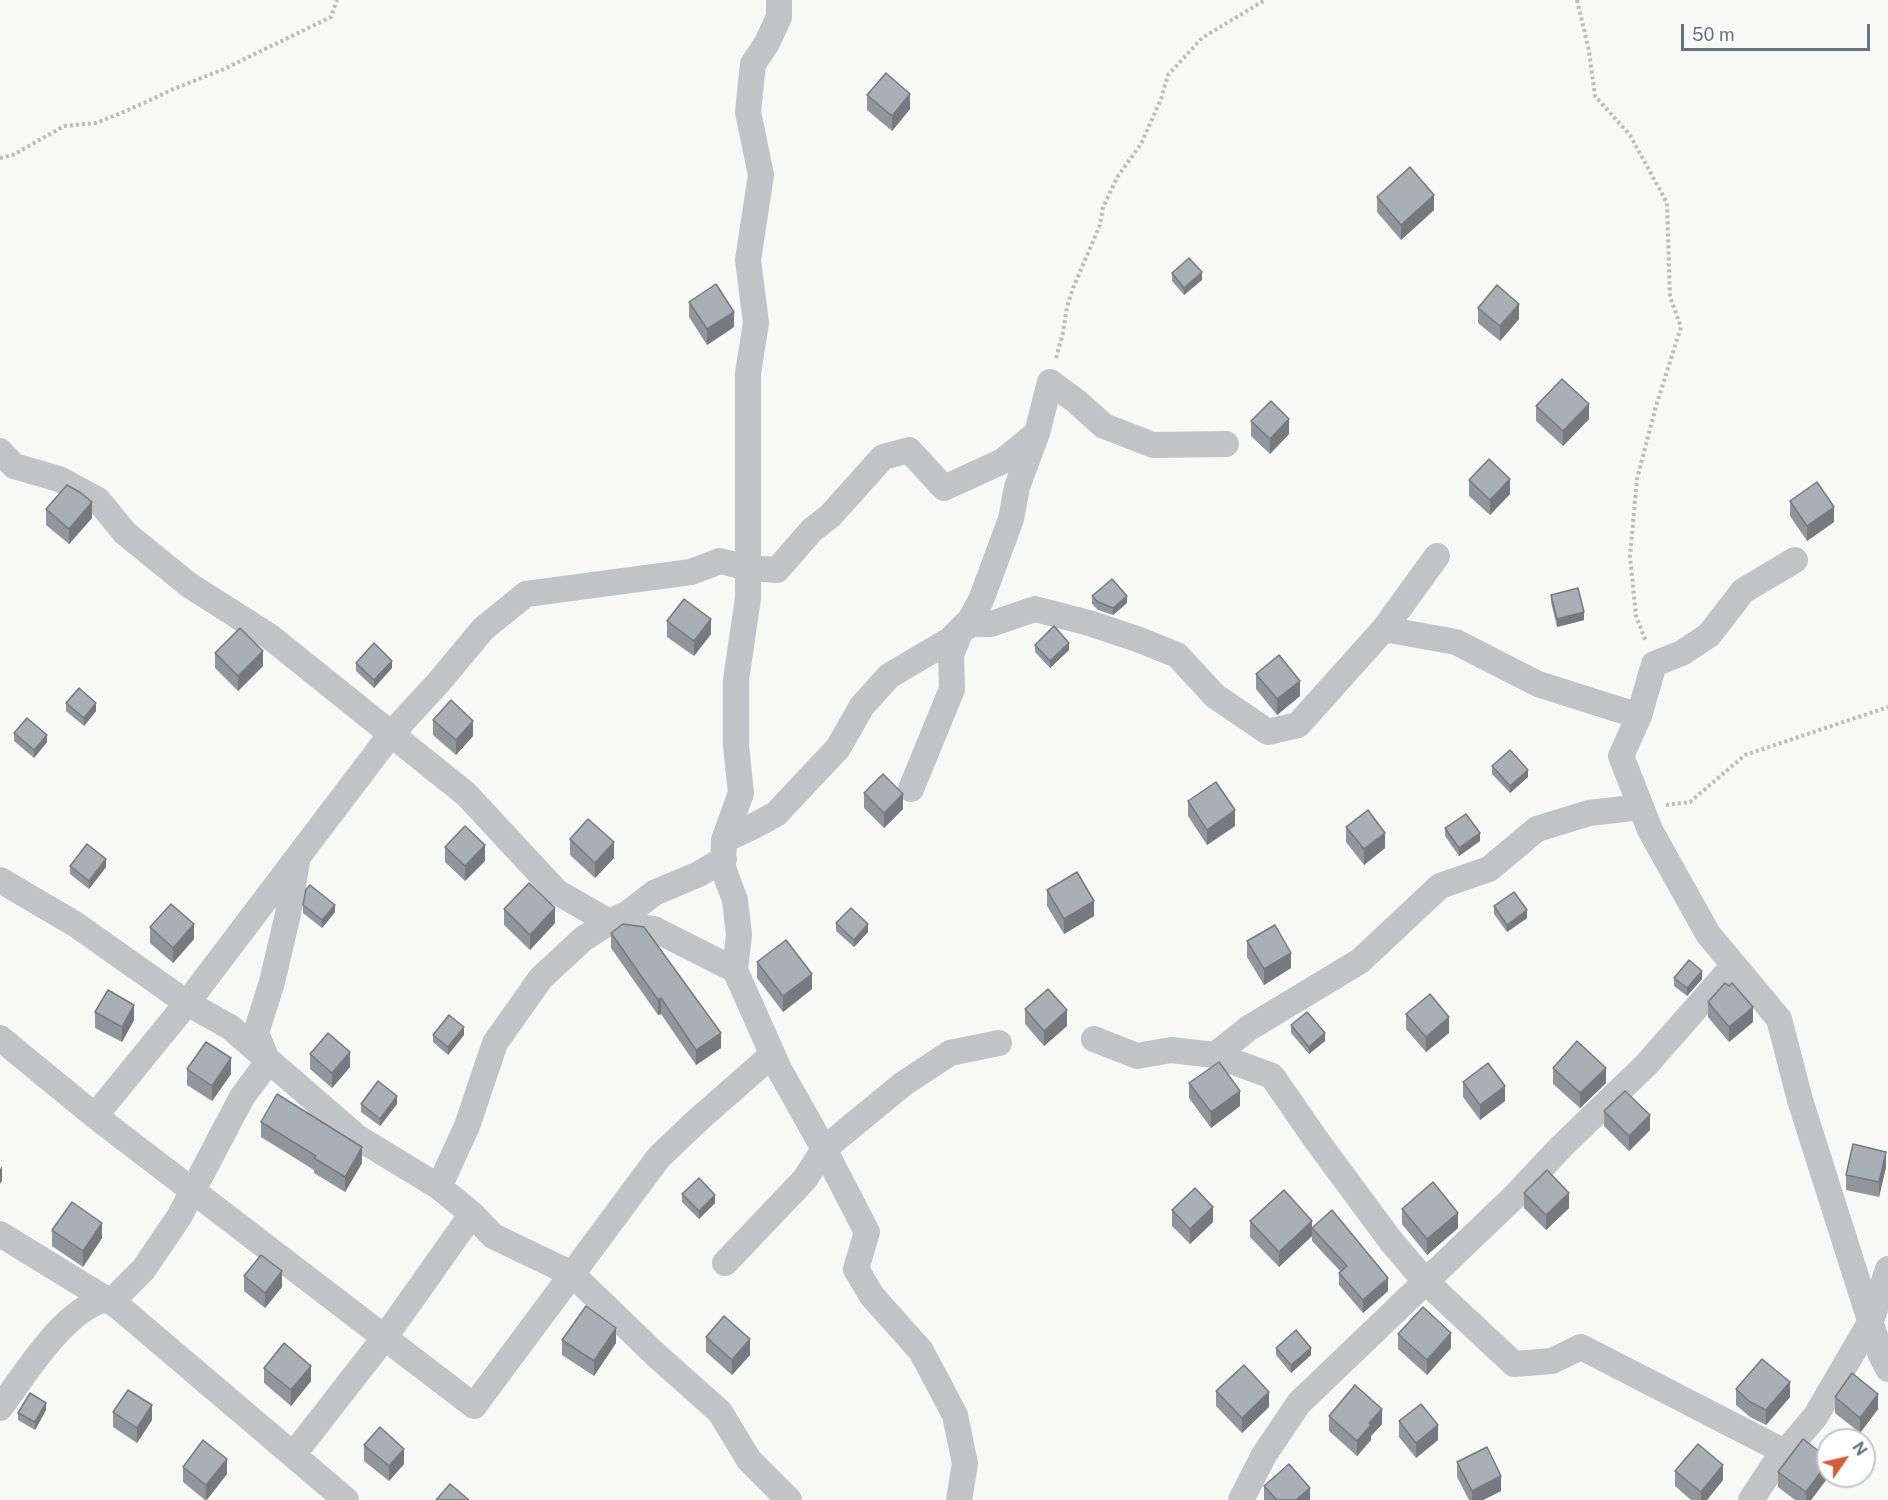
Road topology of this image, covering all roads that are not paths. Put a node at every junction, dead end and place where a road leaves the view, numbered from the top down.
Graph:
1 (779, 0) edge
2 (1037, 433) junction
3 (1226, 444) dead end
4 (0, 451) edge
5 (1437, 556) dead end
6 (1795, 560) dead end
7 (748, 568) junction
8 (1384, 629) junction
9 (961, 630) junction
10 (1639, 716) junction
11 (391, 734) junction
12 (1629, 777) junction
13 (911, 789) dead end
14 (1641, 807) junction
15 (1589, 813) junction
16 (724, 849) junction
17 (297, 859) junction
18 (0, 880) edge
19 (610, 921) junction
20 (1734, 964) junction
21 (735, 970) junction
22 (187, 1002) junction
23 (0, 1038) edge
24 (1094, 1039) dead end
25 (999, 1043) dead end
26 (772, 1055) junction
27 (1215, 1055) junction
28 (268, 1062) junction
29 (95, 1116) junction
30 (824, 1149) junction
31 (439, 1187) junction
32 (193, 1190) junction
33 (472, 1214) junction
34 (0, 1234) edge
35 (725, 1263) dead end
36 (1888, 1269) edge
37 (572, 1274) junction
38 (1425, 1281) junction
39 (104, 1298) junction
40 (1871, 1321) junction
41 (385, 1337) junction
42 (1888, 1369) edge
43 (0, 1408) edge
44 (1785, 1452) junction
45 (293, 1455) junction
46 (346, 1500) edge
47 (789, 1500) edge
48 (959, 1500) edge
49 (1241, 1500) edge
50 (1751, 1500) edge

1 - 7 street
2 - 3 street
2 - 7 street
2 - 9 street
4 - 11 street
5 - 8 street
6 - 10 street
7 - 11 street
7 - 16 street
8 - 9 street
8 - 10 street
9 - 13 street
9 - 16 street
10 - 12 street
11 - 17 street
11 - 19 street
12 - 14 street
12 - 15 street
14 - 15 street
14 - 20 street
15 - 27 street
16 - 19 street
16 - 21 street
17 - 22 street
17 - 28 street
18 - 22 street
19 - 21 street
19 - 31 street
20 - 38 street
20 - 40 street
21 - 26 street
22 - 28 street
22 - 29 street
23 - 29 street
24 - 27 street
25 - 30 street
26 - 30 street
26 - 37 street
27 - 38 street
28 - 31 street
28 - 32 street
29 - 32 street
30 - 35 street
30 - 48 street
31 - 33 street
32 - 39 street
32 - 41 street
33 - 37 street
33 - 41 street
34 - 39 street
36 - 40 street
37 - 41 street
37 - 47 street
38 - 44 street
38 - 49 street
39 - 43 street
39 - 45 street
40 - 42 street
40 - 44 street
41 - 45 street
44 - 50 street
45 - 46 street

